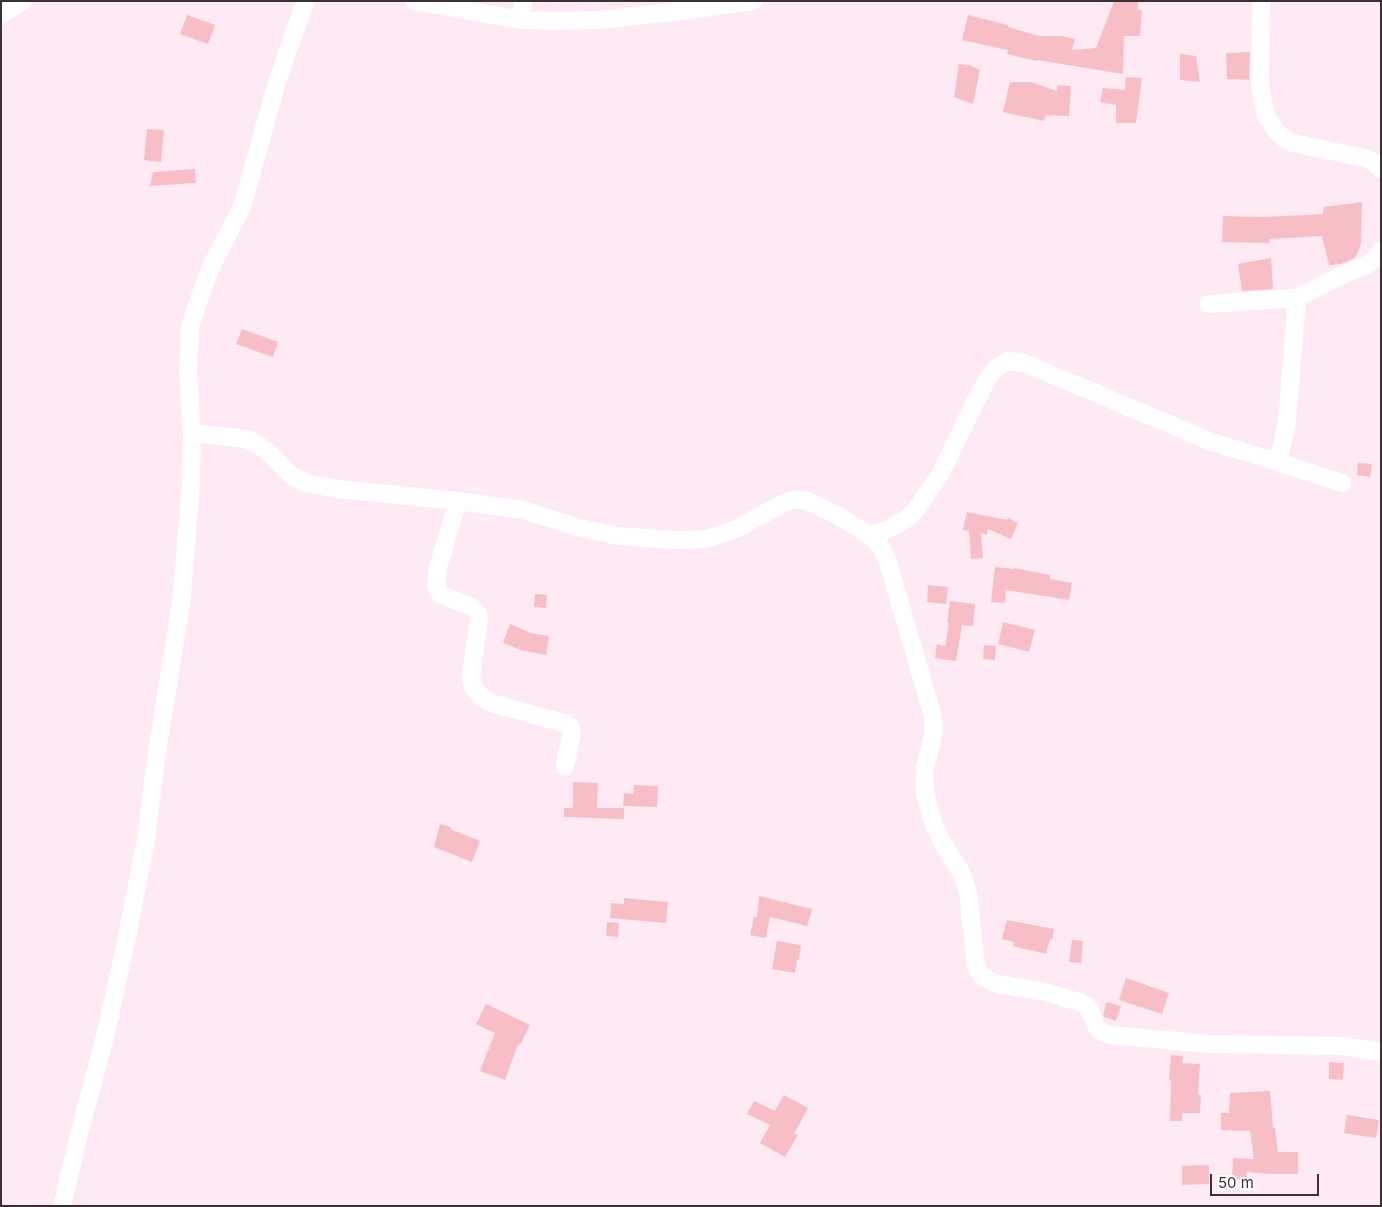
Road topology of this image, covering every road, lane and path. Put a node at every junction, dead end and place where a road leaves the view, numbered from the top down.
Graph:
1 (24, 1) edge
2 (306, 1) edge
3 (414, 1) edge
4 (523, 1) edge
5 (753, 1) edge
6 (1261, 1) edge
7 (1, 16) edge
8 (521, 20) junction
9 (1381, 169) edge
10 (1381, 251) edge
11 (1297, 298) junction
12 (1209, 304) dead end
13 (192, 433) junction
14 (1277, 462) junction
15 (1342, 483) dead end
16 (458, 501) junction
17 (870, 535) junction
18 (565, 766) dead end
19 (1381, 1052) edge
20 (62, 1206) edge

1 - 7 street
2 - 13 street
3 - 8 street
4 - 8 street
5 - 8 street
6 - 9 street
10 - 11 street
11 - 12 street
11 - 14 street
13 - 16 street
13 - 20 street
14 - 15 street
14 - 17 street
16 - 17 street
16 - 18 street
17 - 19 street

